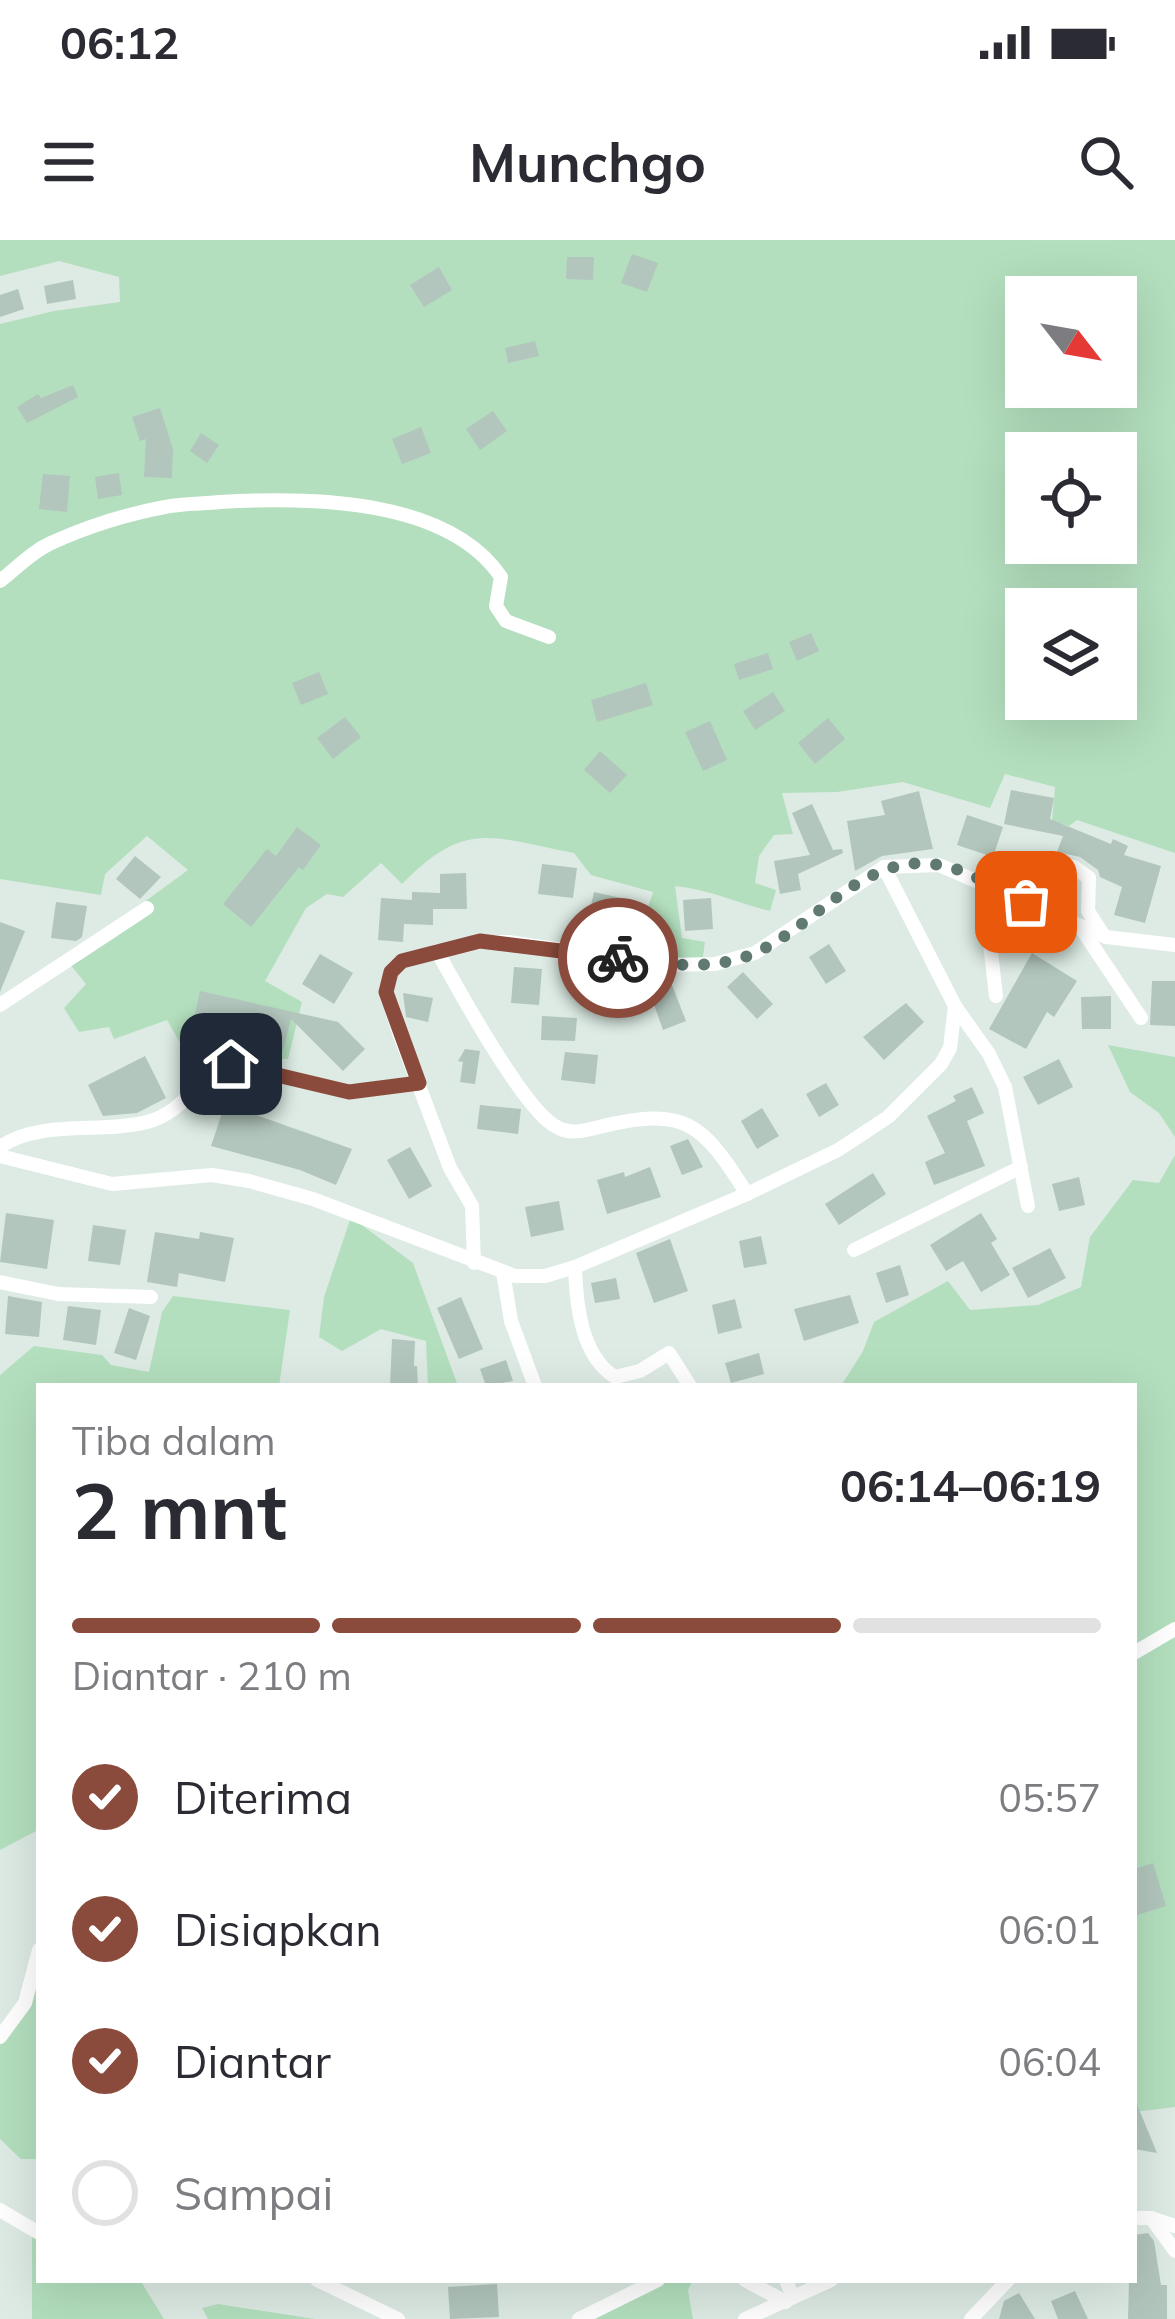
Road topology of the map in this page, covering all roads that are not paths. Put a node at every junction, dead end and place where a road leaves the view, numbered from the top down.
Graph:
1 (0, 581) edge
2 (548, 637) dead end
3 (884, 867) junction
4 (983, 882) junction
5 (1026, 902) junction
6 (146, 908) dead end
7 (1082, 928) junction
8 (1106, 938) junction
9 (1175, 945) edge
10 (437, 951) junction
11 (996, 996) dead end
12 (0, 1005) edge
13 (955, 1006) junction
14 (1141, 1018) dead end
15 (419, 1083) junction
16 (0, 1147) edge
17 (0, 1156) edge
18 (1021, 1167) junction
19 (747, 1194) junction
20 (1028, 1206) dead end
21 (854, 1250) dead end
22 (473, 1263) junction
23 (575, 1267) junction
24 (503, 1272) junction
25 (0, 1282) edge
26 (151, 1297) dead end
27 (534, 1383) edge
28 (688, 1383) edge
29 (1175, 1629) edge
30 (1137, 1651) edge
31 (36, 1974) edge
32 (32, 2007) edge
33 (0, 2037) edge
34 (0, 2210) edge
35 (1137, 2218) edge
36 (1151, 2218) junction
37 (1175, 2226) edge
38 (36, 2231) edge
39 (1175, 2251) edge
40 (323, 2283) edge
41 (652, 2283) edge
42 (749, 2283) edge
43 (825, 2283) edge
44 (1005, 2283) edge
45 (783, 2306) edge
46 (398, 2319) edge
47 (579, 2319) edge
48 (745, 2319) edge
49 (971, 2319) edge

1 - 2 street
3 - 4 street
3 - 10 street
3 - 13 street
4 - 5 street
4 - 11 street
5 - 7 street
5 - 8 street
6 - 12 street
7 - 8 street
7 - 14 street
8 - 9 street
10 - 15 street
10 - 19 street
13 - 18 street
13 - 19 street
15 - 16 street
15 - 22 street
17 - 22 street
18 - 20 street
18 - 21 street
19 - 23 street
22 - 24 street
23 - 24 street
23 - 28 street
24 - 27 street
25 - 26 street
29 - 30 street
31 - 32 street
32 - 33 street
34 - 38 street
35 - 36 street
36 - 37 street
36 - 39 street
40 - 46 street
41 - 47 street
42 - 45 street
43 - 45 street
44 - 49 street
45 - 48 street

